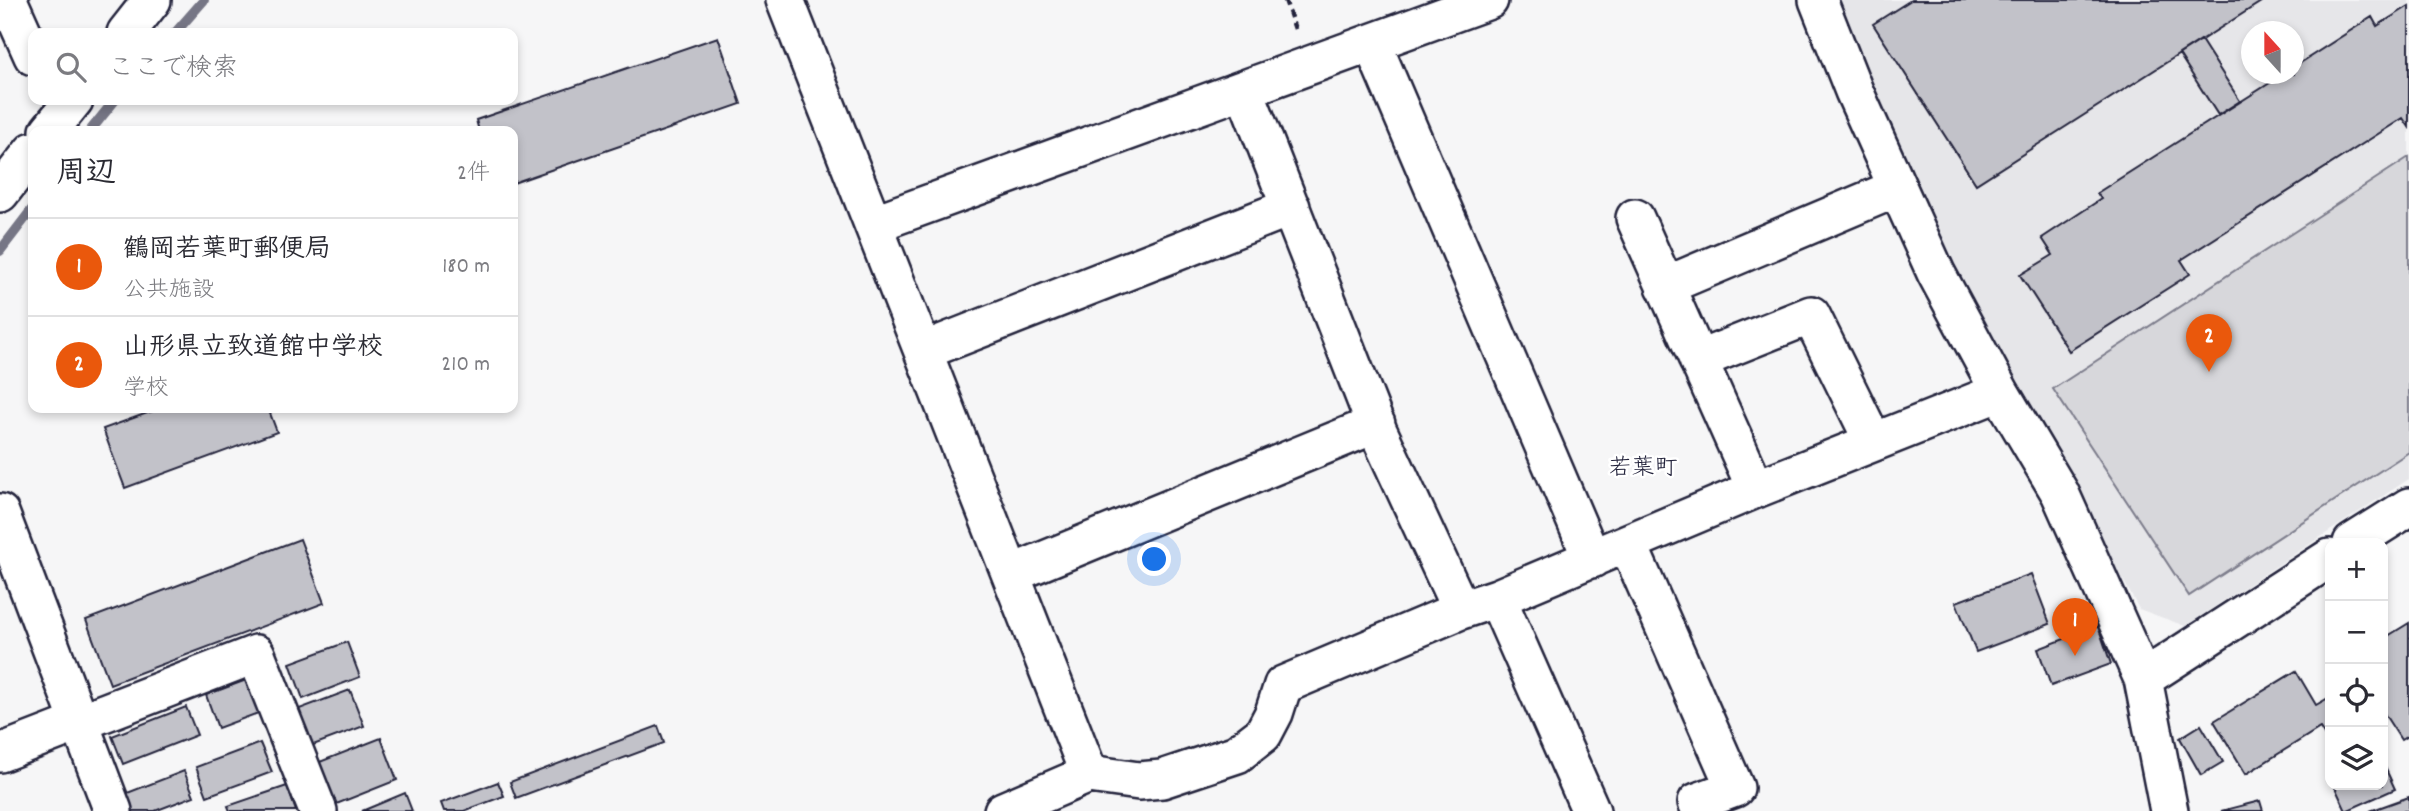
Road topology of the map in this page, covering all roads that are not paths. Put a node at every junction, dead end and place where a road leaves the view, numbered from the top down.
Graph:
1 (8, 0) edge
2 (152, 0) edge
3 (785, 0) edge
4 (1489, 0) edge
5 (1818, 0) edge
6 (130, 28) edge
7 (1373, 43) junction
8 (28, 45) edge
9 (1244, 89) junction
10 (28, 157) edge
11 (1896, 188) junction
12 (0, 193) edge
13 (1291, 207) junction
14 (1635, 218) dead end
15 (873, 224) junction
16 (1665, 286) junction
17 (923, 351) junction
18 (1698, 360) junction
19 (2000, 392) junction
20 (1376, 424) junction
21 (1873, 441) junction
22 (1756, 489) junction
23 (2409, 507) edge
24 (0, 513) edge
25 (2360, 538) edge
26 (1628, 544) junction
27 (1592, 558) junction
28 (2325, 561) edge
29 (1011, 574) junction
30 (1497, 598) junction
31 (1461, 610) junction
32 (2143, 679) junction
33 (78, 723) junction
34 (0, 753) edge
35 (1090, 774) junction
36 (113, 811) edge
37 (318, 811) edge
38 (1005, 811) edge
39 (1591, 811) edge
40 (1701, 811) edge
41 (2169, 811) edge

1 - 8 street
2 - 6 street
3 - 15 street
4 - 7 street
5 - 11 street
7 - 9 street
7 - 27 street
9 - 13 street
9 - 15 street
10 - 12 street
11 - 16 street
11 - 19 street
13 - 17 street
13 - 20 street
14 - 16 street
15 - 17 street
16 - 18 street
17 - 29 street
18 - 21 street
18 - 22 street
19 - 21 street
19 - 32 street
20 - 29 street
20 - 31 street
21 - 22 street
22 - 26 street
23 - 25 street
24 - 33 street
26 - 27 street
26 - 40 street
27 - 30 street
28 - 32 street
29 - 35 street
30 - 31 street
30 - 39 street
31 - 35 street
32 - 41 street
33 - 34 street
33 - 36 street
33 - 37 street
35 - 38 street

